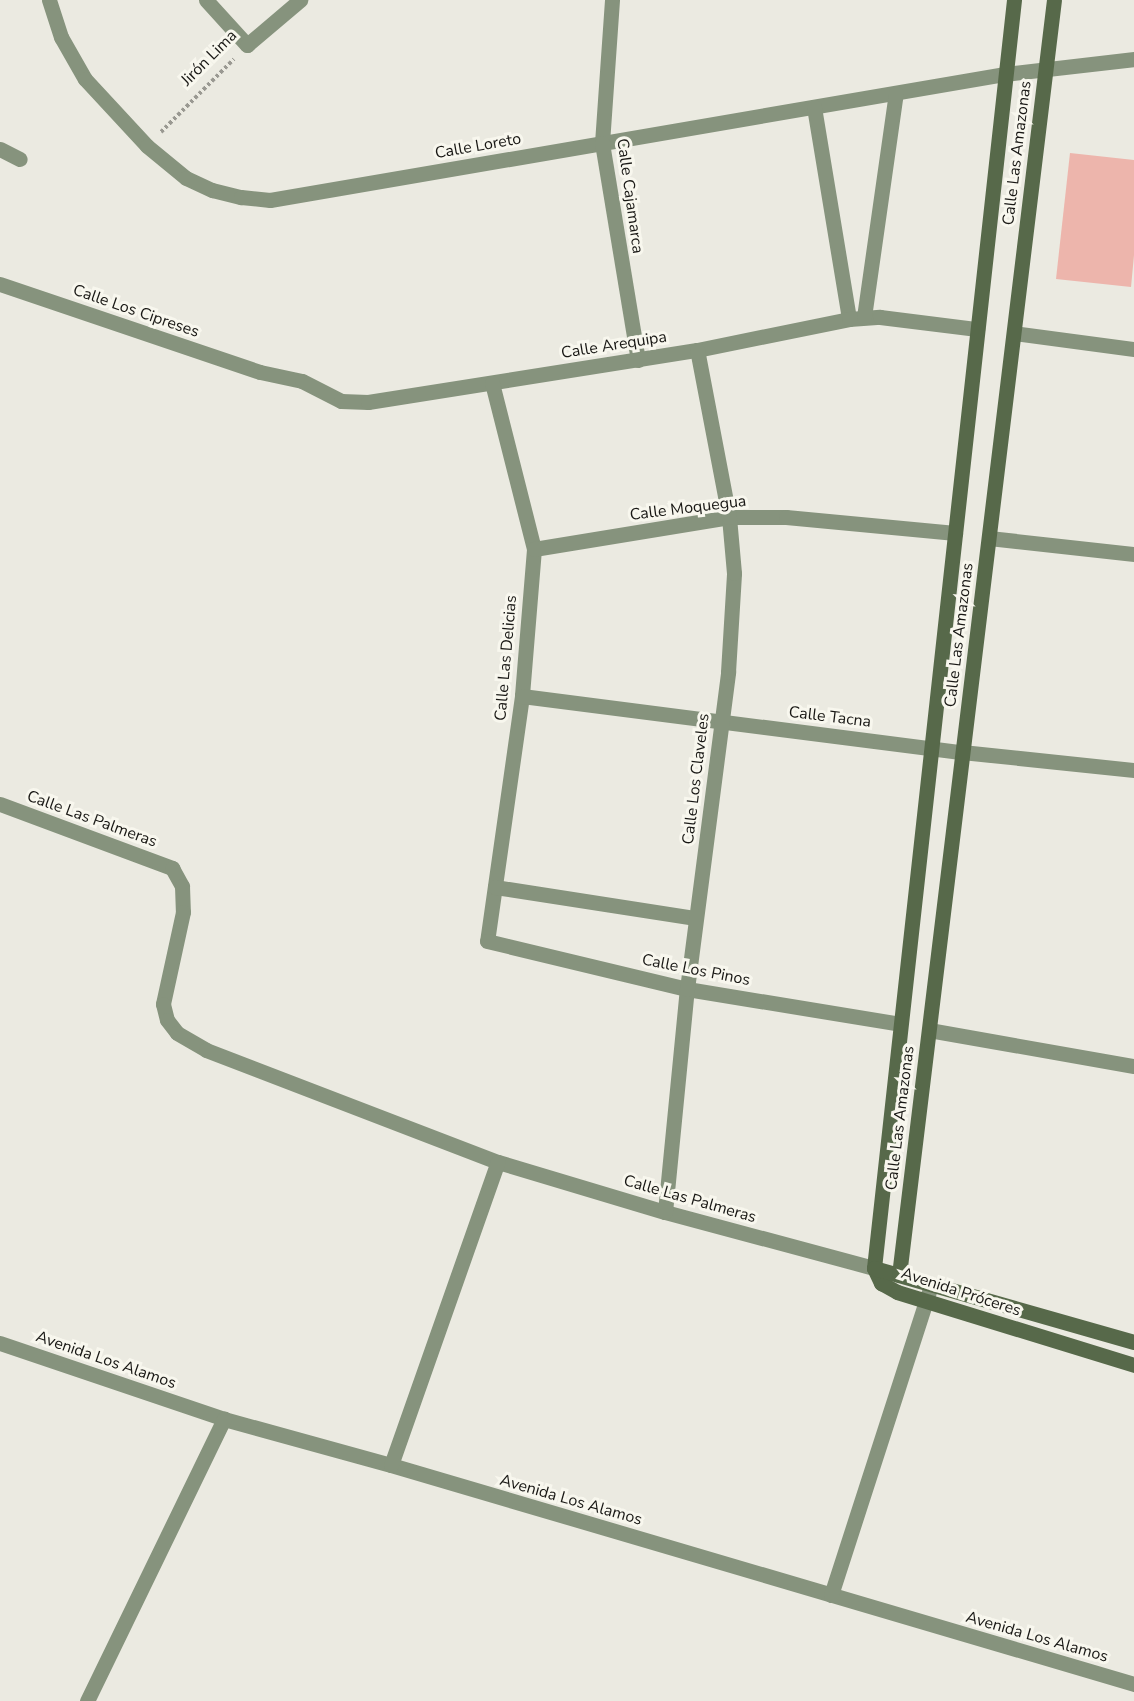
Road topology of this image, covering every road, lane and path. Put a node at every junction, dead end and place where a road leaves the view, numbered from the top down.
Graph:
1 (49, 0) edge
2 (206, 0) edge
3 (300, 0) edge
4 (612, 0) edge
5 (1014, 0) edge
6 (1054, 0) edge
7 (247, 45) junction
8 (1134, 59) edge
9 (1045, 70) junction
10 (1005, 74) junction
11 (896, 93) junction
12 (814, 107) junction
13 (602, 143) junction
14 (147, 146) junction
15 (0, 149) edge
16 (20, 159) dead end
17 (0, 284) edge
18 (857, 318) junction
19 (977, 329) junction
20 (1014, 333) junction
21 (1134, 349) edge
22 (698, 350) junction
23 (638, 360) junction
24 (260, 372) joint
25 (492, 383) junction
26 (729, 518) junction
27 (955, 533) junction
28 (989, 538) junction
29 (534, 549) junction
30 (1134, 554) edge
31 (522, 696) junction
32 (722, 721) junction
33 (931, 748) junction
34 (962, 752) junction
35 (1134, 770) edge
36 (0, 804) edge
37 (495, 887) junction
38 (696, 918) junction
39 (487, 941) joint
40 (687, 989) junction
41 (900, 1024) junction
42 (929, 1030) junction
43 (1134, 1066) edge
44 (498, 1162) junction
45 (665, 1212) junction
46 (874, 1268) junction
47 (899, 1275) junction
48 (931, 1285) junction
49 (926, 1301) junction
50 (1134, 1342) edge
51 (0, 1343) edge
52 (1134, 1365) edge
53 (224, 1419) junction
54 (390, 1465) junction
55 (831, 1595) junction
56 (1134, 1684) edge
57 (87, 1701) edge

1 - 14 street, Calle Loreto
2 - 7 street
3 - 7 street, Jirón Lima
4 - 13 street, Calle Cajamarca
5 - 10 street, Calle Las Amazonas
6 - 9 street, Calle Las Amazonas
7 - 14 path, Jirón Lima
8 - 9 street, Calle Loreto
9 - 10 street, Calle Loreto
9 - 20 street, Calle Las Amazonas
10 - 11 street, Calle Loreto
10 - 19 street, Calle Las Amazonas
11 - 12 street, Calle Loreto
11 - 18 street
12 - 13 street, Calle Loreto
12 - 18 street
13 - 14 street, Calle Loreto
13 - 23 street, Calle Cajamarca
15 - 16 street
17 - 24 street, Calle Los Cipreses
18 - 19 street, Calle Arequipa
18 - 22 street, Calle Arequipa
19 - 27 street, Calle Las Amazonas
20 - 21 street
20 - 28 street, Calle Las Amazonas
22 - 23 street, Calle Arequipa
22 - 26 street, Calle Los Claveles
23 - 25 street, Calle Arequipa
24 - 25 street, Calle Arequipa
25 - 29 street, Calle Las Delicias
26 - 27 street, Calle Moquegua
26 - 29 street, Calle Moquegua
26 - 32 street, Calle Los Claveles
27 - 33 street, Calle Las Amazonas
28 - 30 street
28 - 34 street, Calle Las Amazonas
29 - 31 street, Calle Las Delicias
31 - 32 street, Calle Tacna
31 - 37 street, Calle Las Delicias
32 - 33 street, Calle Tacna
32 - 38 street, Calle Los Claveles
33 - 34 street, Calle Tacna
33 - 41 street, Calle Las Amazonas
34 - 35 street, Calle Tacna
34 - 42 street, Calle Las Amazonas
36 - 44 street, Calle Las Palmeras
37 - 38 street
37 - 39 street, Calle Las Delicias
38 - 40 street, Calle Los Claveles
39 - 40 street, Calle Los Pinos
40 - 41 street, Calle Los Pinos
40 - 45 street, Calle Los Claveles
41 - 46 street, Calle Las Amazonas
42 - 43 street
42 - 47 street, Calle Las Amazonas
44 - 45 street, Calle Las Palmeras
44 - 54 street
45 - 46 street, Calle Las Palmeras
46 - 47 street, Avenida Próceres
46 - 49 street, Avenida Próceres
47 - 48 street, Avenida Próceres
48 - 49 street
48 - 50 street, Avenida Próceres
49 - 52 street, Avenida Próceres
49 - 55 street
51 - 53 street, Avenida Los Alamos
53 - 54 street, Avenida Los Alamos
53 - 57 street
54 - 55 street, Avenida Los Alamos
55 - 56 street, Avenida Los Alamos

